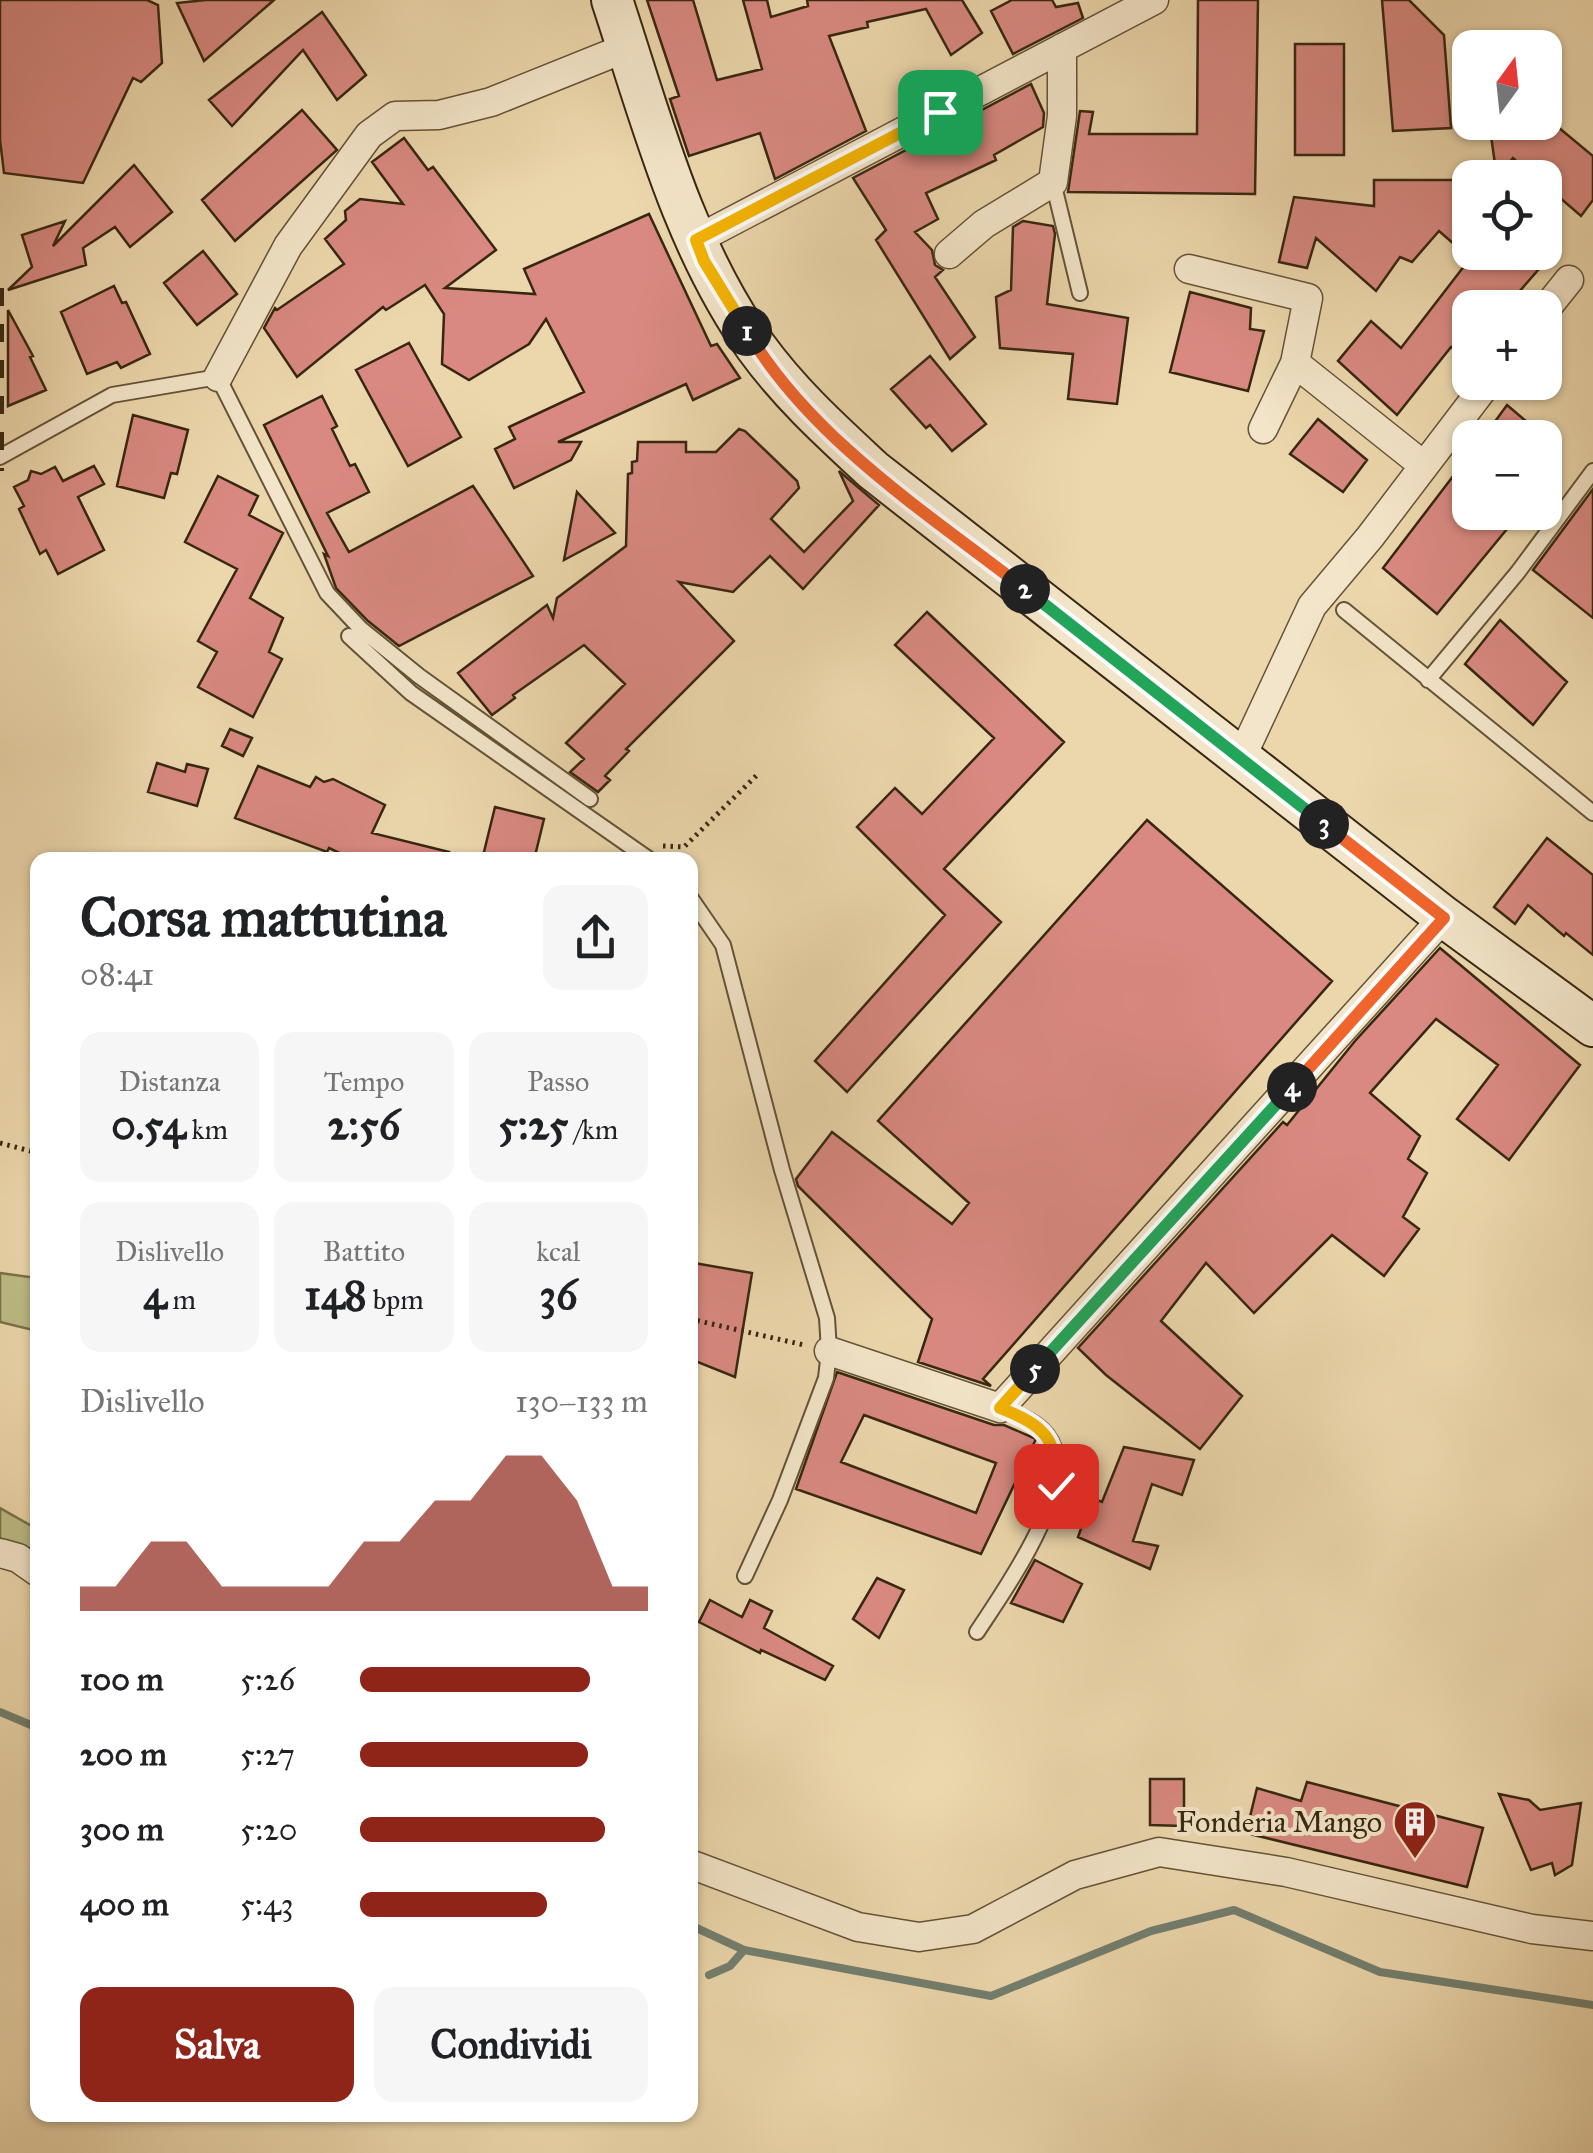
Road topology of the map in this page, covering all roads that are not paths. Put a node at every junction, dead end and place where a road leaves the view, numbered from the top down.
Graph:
1 (612, 0) edge
2 (1150, 0) edge
3 (628, 47) junction
4 (1062, 48) junction
5 (1054, 182) junction
6 (696, 240) junction
7 (949, 254) dead end
8 (1189, 269) dead end
9 (1569, 280) dead end
10 (1561, 290) edge
11 (1080, 293) dead end
12 (1295, 363) junction
13 (218, 377) junction
14 (1474, 400) edge
15 (1262, 429) dead end
16 (0, 457) edge
17 (1423, 465) junction
18 (1593, 471) edge
19 (1344, 610) dead end
20 (348, 636) dead end
21 (1428, 680) junction
22 (1241, 758) junction
23 (590, 799) dead end
24 (1593, 813) edge
25 (639, 852) edge
26 (698, 909) edge
27 (1444, 918) junction
28 (1593, 1026) edge
29 (829, 1351) junction
30 (1000, 1408) junction
31 (0, 1553) edge
32 (30, 1566) edge
33 (746, 1576) dead end
34 (977, 1632) dead end
35 (698, 1867) edge
36 (1593, 1936) edge

1 - 3 main road
2 - 4 street
3 - 6 main road
3 - 13 street
4 - 5 street
4 - 6 street
5 - 7 street
5 - 11 lane
6 - 22 main road
8 - 12 street
9 - 10 street
12 - 15 street
12 - 17 street
13 - 16 lane
13 - 23 lane
14 - 17 street
17 - 22 street
18 - 21 lane
19 - 21 lane
20 - 25 lane
21 - 24 lane
22 - 27 main road
26 - 29 lane
27 - 28 main road
27 - 30 street
29 - 30 street
29 - 33 lane
30 - 34 lane
31 - 32 street
35 - 36 street

